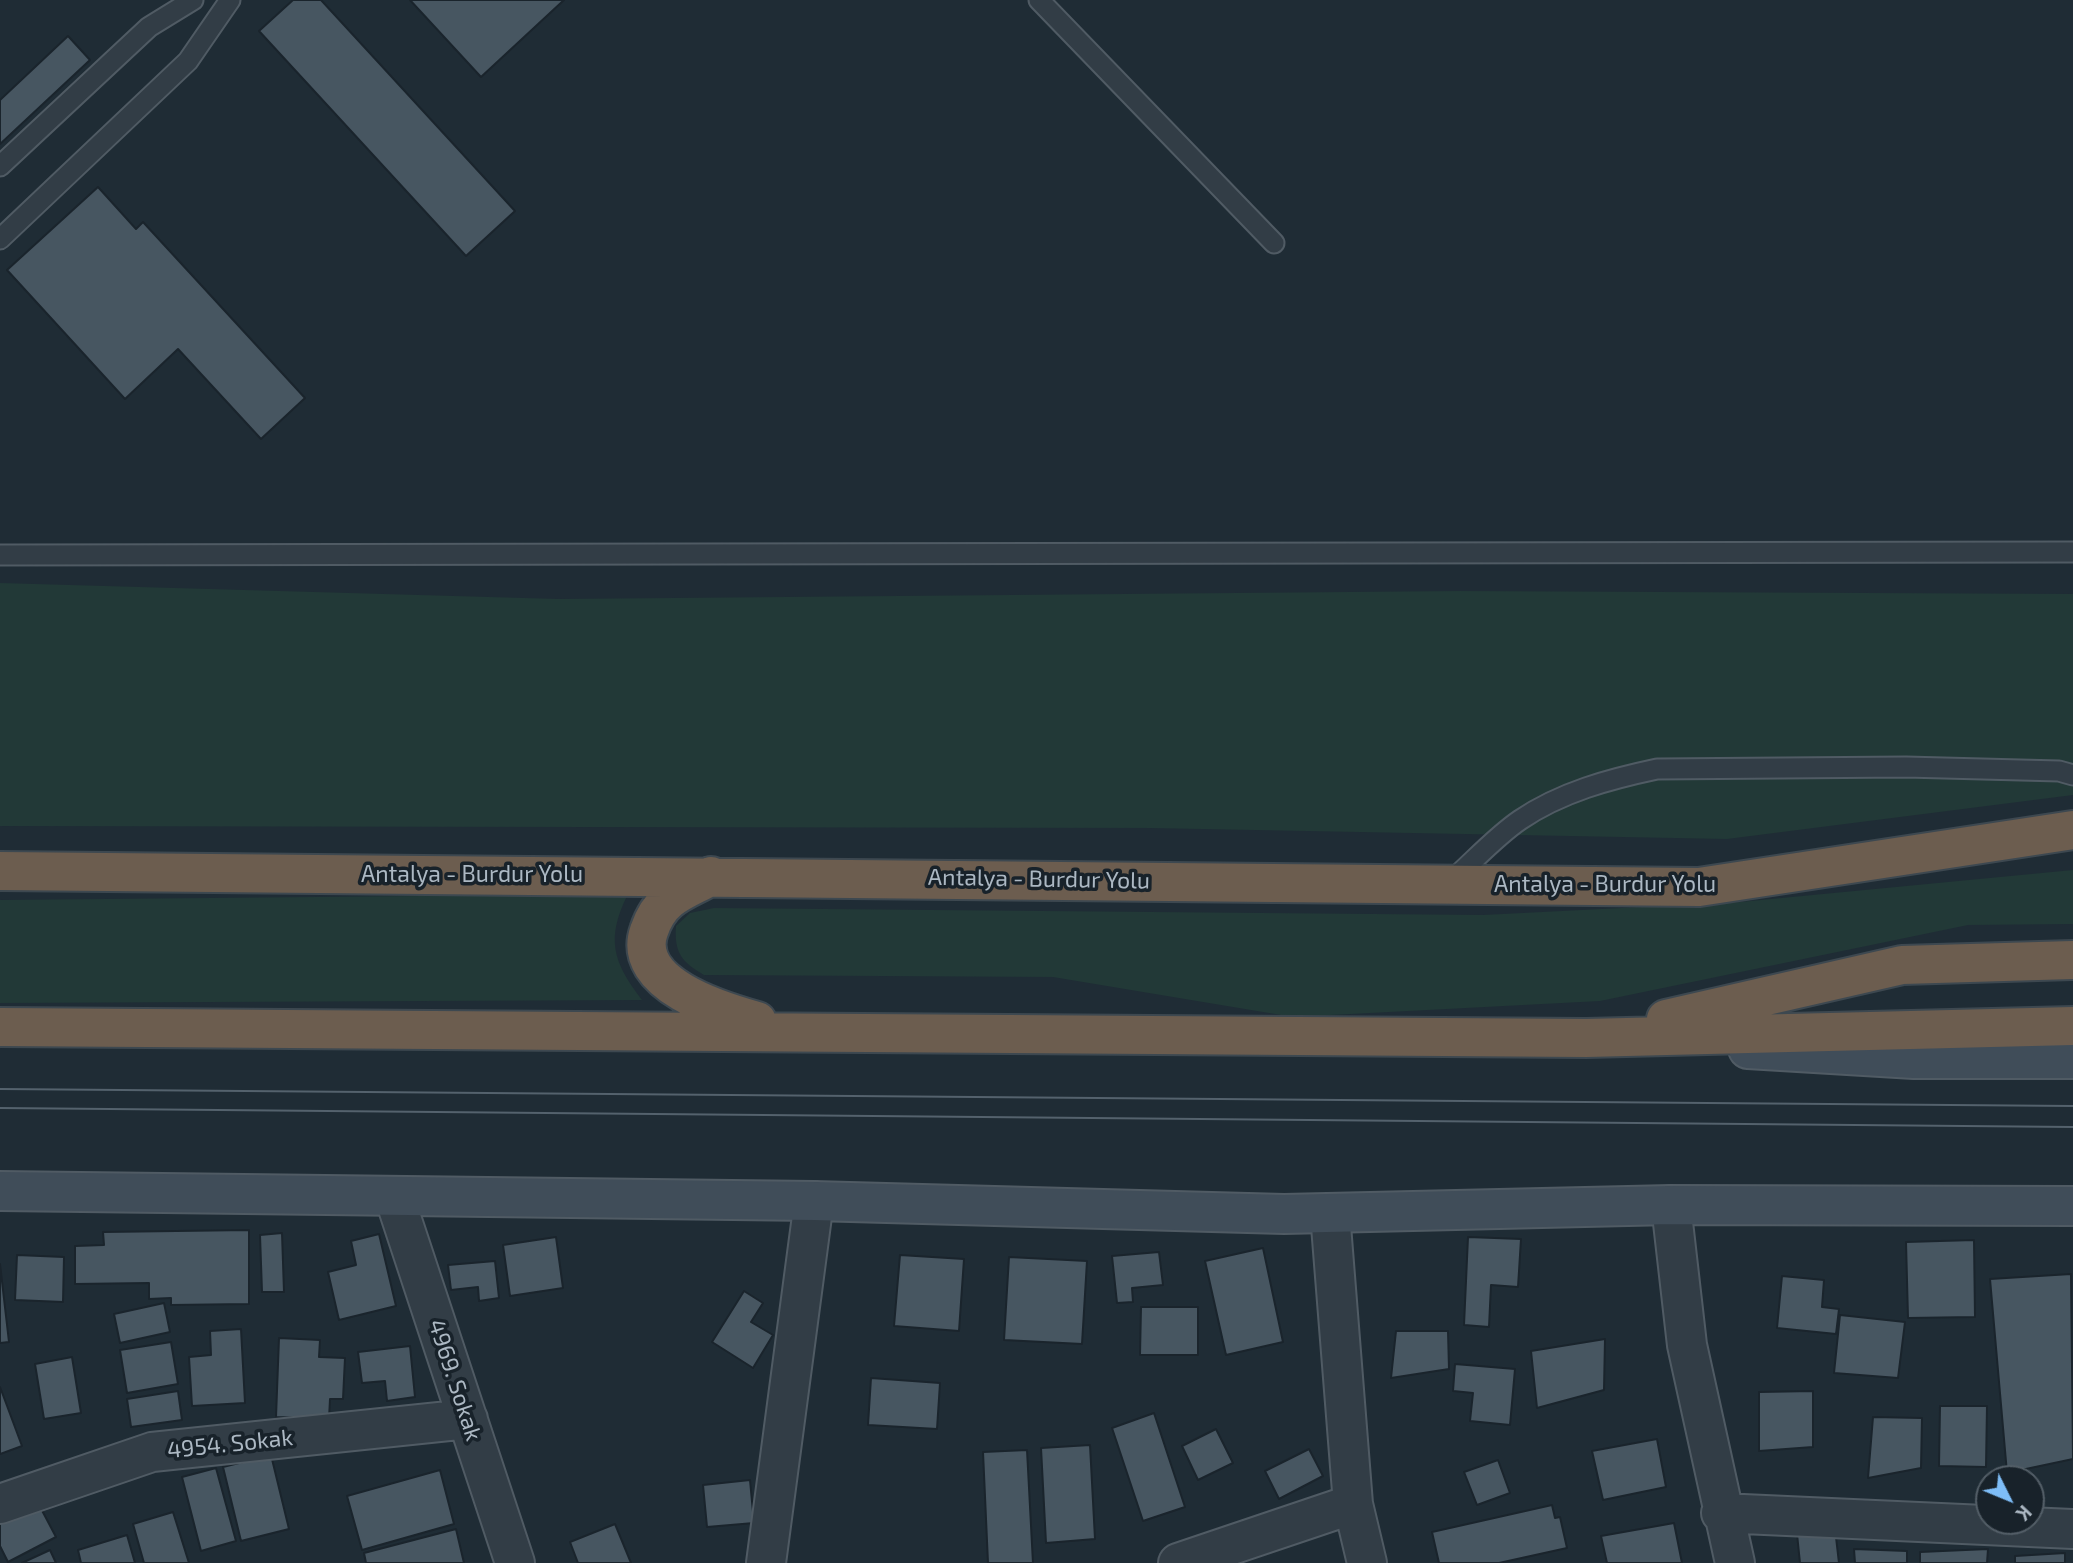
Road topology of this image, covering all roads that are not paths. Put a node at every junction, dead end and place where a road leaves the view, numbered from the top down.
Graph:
1 (193, 0) edge
2 (230, 0) edge
3 (1039, 0) edge
4 (0, 166) edge
5 (0, 239) edge
6 (1274, 243) dead end
7 (2073, 552) edge
8 (0, 555) edge
9 (2073, 775) edge
10 (2073, 830) edge
11 (0, 871) edge
12 (713, 875) junction
13 (1447, 884) junction
14 (2073, 960) edge
15 (2073, 1026) edge
16 (0, 1027) edge
17 (795, 1032) junction
18 (1586, 1038) junction
19 (2073, 1059) edge
20 (0, 1191) edge
21 (394, 1196) junction
22 (814, 1201) junction
23 (1671, 1205) junction
24 (2073, 1206) edge
25 (1330, 1213) junction
26 (468, 1419) junction
27 (0, 1504) edge
28 (1353, 1504) junction
29 (1721, 1513) junction
30 (2073, 1529) edge
31 (515, 1563) edge
32 (766, 1563) edge
33 (1178, 1563) edge
34 (1367, 1563) edge
35 (1735, 1563) edge

1 - 4 lane
2 - 5 lane
3 - 6 lane
7 - 8 lane
9 - 13 lane
10 - 13 highway, Antalya - Burdur Yolu
11 - 12 highway, Antalya - Burdur Yolu
12 - 13 highway, Antalya - Burdur Yolu
12 - 17 highway
14 - 18 highway
15 - 18 highway
16 - 17 highway
17 - 18 highway
18 - 19 street
20 - 21 street
21 - 22 street
21 - 26 street, 4969. Sokak
22 - 25 street
22 - 32 street
23 - 24 street
23 - 25 street
23 - 29 street
25 - 28 street
26 - 27 street, 4954. Sokak
26 - 31 street, 4969. Sokak
28 - 33 street
28 - 34 street
29 - 30 street
29 - 35 street

